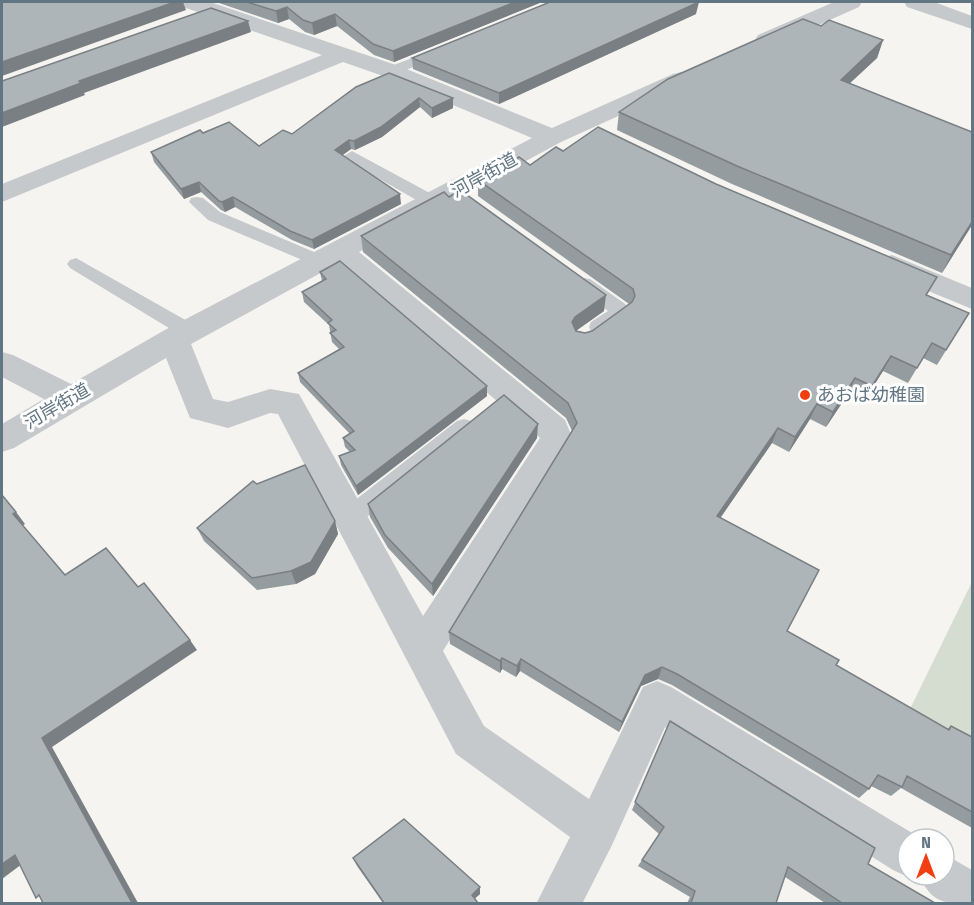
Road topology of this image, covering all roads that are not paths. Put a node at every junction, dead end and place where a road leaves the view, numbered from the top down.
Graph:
1 (915, 2) edge
2 (838, 3) edge
3 (201, 4) edge
4 (179, 22) edge
5 (972, 23) edge
6 (455, 44) edge
7 (743, 51) edge
8 (341, 55) junction
9 (700, 70) edge
10 (391, 71) junction
11 (582, 125) junction
12 (552, 137) junction
13 (614, 140) edge
14 (352, 156) edge
15 (2, 194) edge
16 (454, 199) junction
17 (197, 202) dead end
18 (330, 256) junction
19 (872, 257) edge
20 (75, 264) dead end
21 (566, 271) edge
22 (972, 299) edge
23 (181, 335) junction
24 (582, 339) edge
25 (2, 363) edge
26 (69, 398) junction
27 (495, 403) junction
28 (2, 438) edge
29 (349, 518) junction
30 (421, 652) junction
31 (597, 830) junction
32 (896, 848) edge
33 (956, 885) edge
34 (972, 895) edge
35 (558, 903) edge

1 - 5 street
2 - 7 street
3 - 4 street
3 - 8 street
6 - 10 lane
8 - 10 street
8 - 15 street
9 - 11 street, 河岸街道
10 - 12 street
11 - 12 street, 河岸街道
11 - 13 street
12 - 16 street, 河岸街道
14 - 16 lane
16 - 18 street, 河岸街道
17 - 18 lane
18 - 23 street, 河岸街道
18 - 27 street
19 - 22 street
20 - 23 lane
21 - 24 lane
23 - 26 street, 河岸街道
23 - 29 street
25 - 26 street
26 - 28 street, 河岸街道
27 - 29 lane
27 - 30 street
29 - 30 street
30 - 31 street
31 - 32 street
31 - 35 street
33 - 34 street

